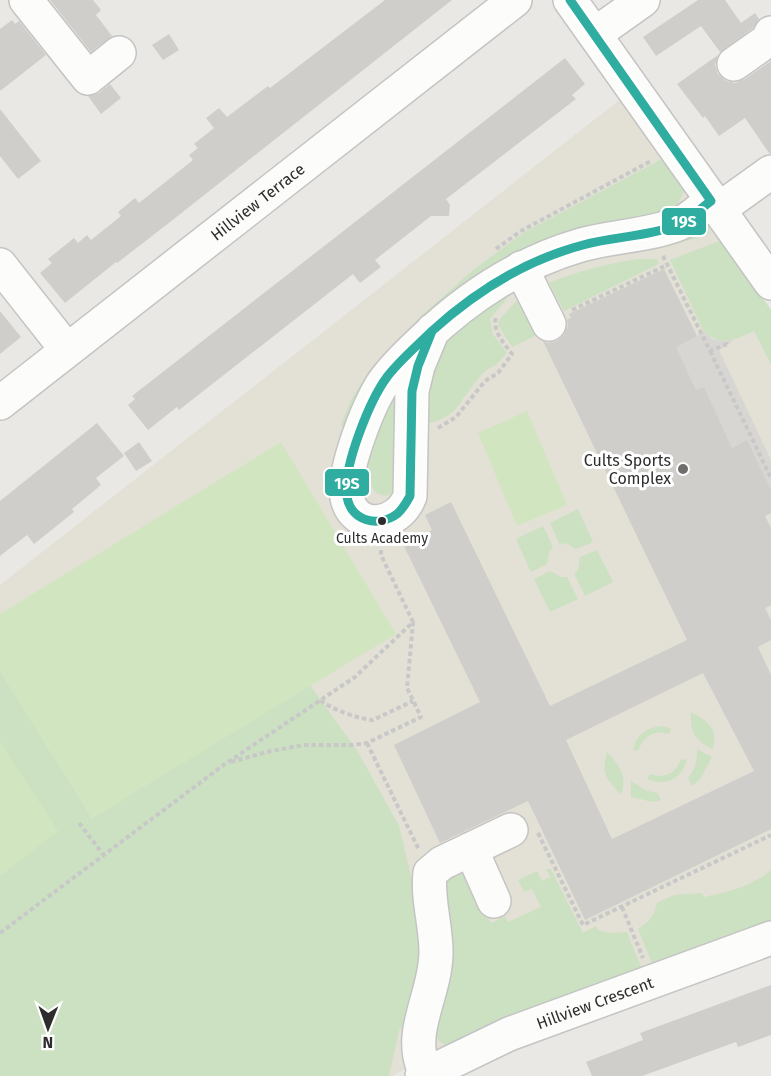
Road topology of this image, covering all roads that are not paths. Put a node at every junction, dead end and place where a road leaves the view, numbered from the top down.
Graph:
1 (26, 0) edge
2 (515, 0) edge
3 (570, 0) edge
4 (643, 0) edge
5 (771, 33) edge
6 (595, 34) junction
7 (119, 53) dead end
8 (734, 64) dead end
9 (771, 172) edge
10 (715, 205) junction
11 (0, 265) edge
12 (516, 267) junction
13 (771, 283) edge
14 (559, 318) road end
15 (433, 330) junction
16 (67, 350) junction
17 (0, 402) edge
18 (511, 830) road end
19 (471, 849) junction
20 (494, 901) dead end
21 (771, 939) edge
22 (424, 1075) edge

1 - 7 street
2 - 16 street, Hillview Terrace
3 - 6 street
4 - 6 street
5 - 8 street
6 - 10 street
9 - 10 street
10 - 12 street
10 - 13 street
11 - 16 street
12 - 14 street
12 - 15 street
15 - 15 street
16 - 17 street, Hillview Terrace
18 - 19 street
19 - 20 street
19 - 22 street
21 - 22 street, Hillview Crescent

